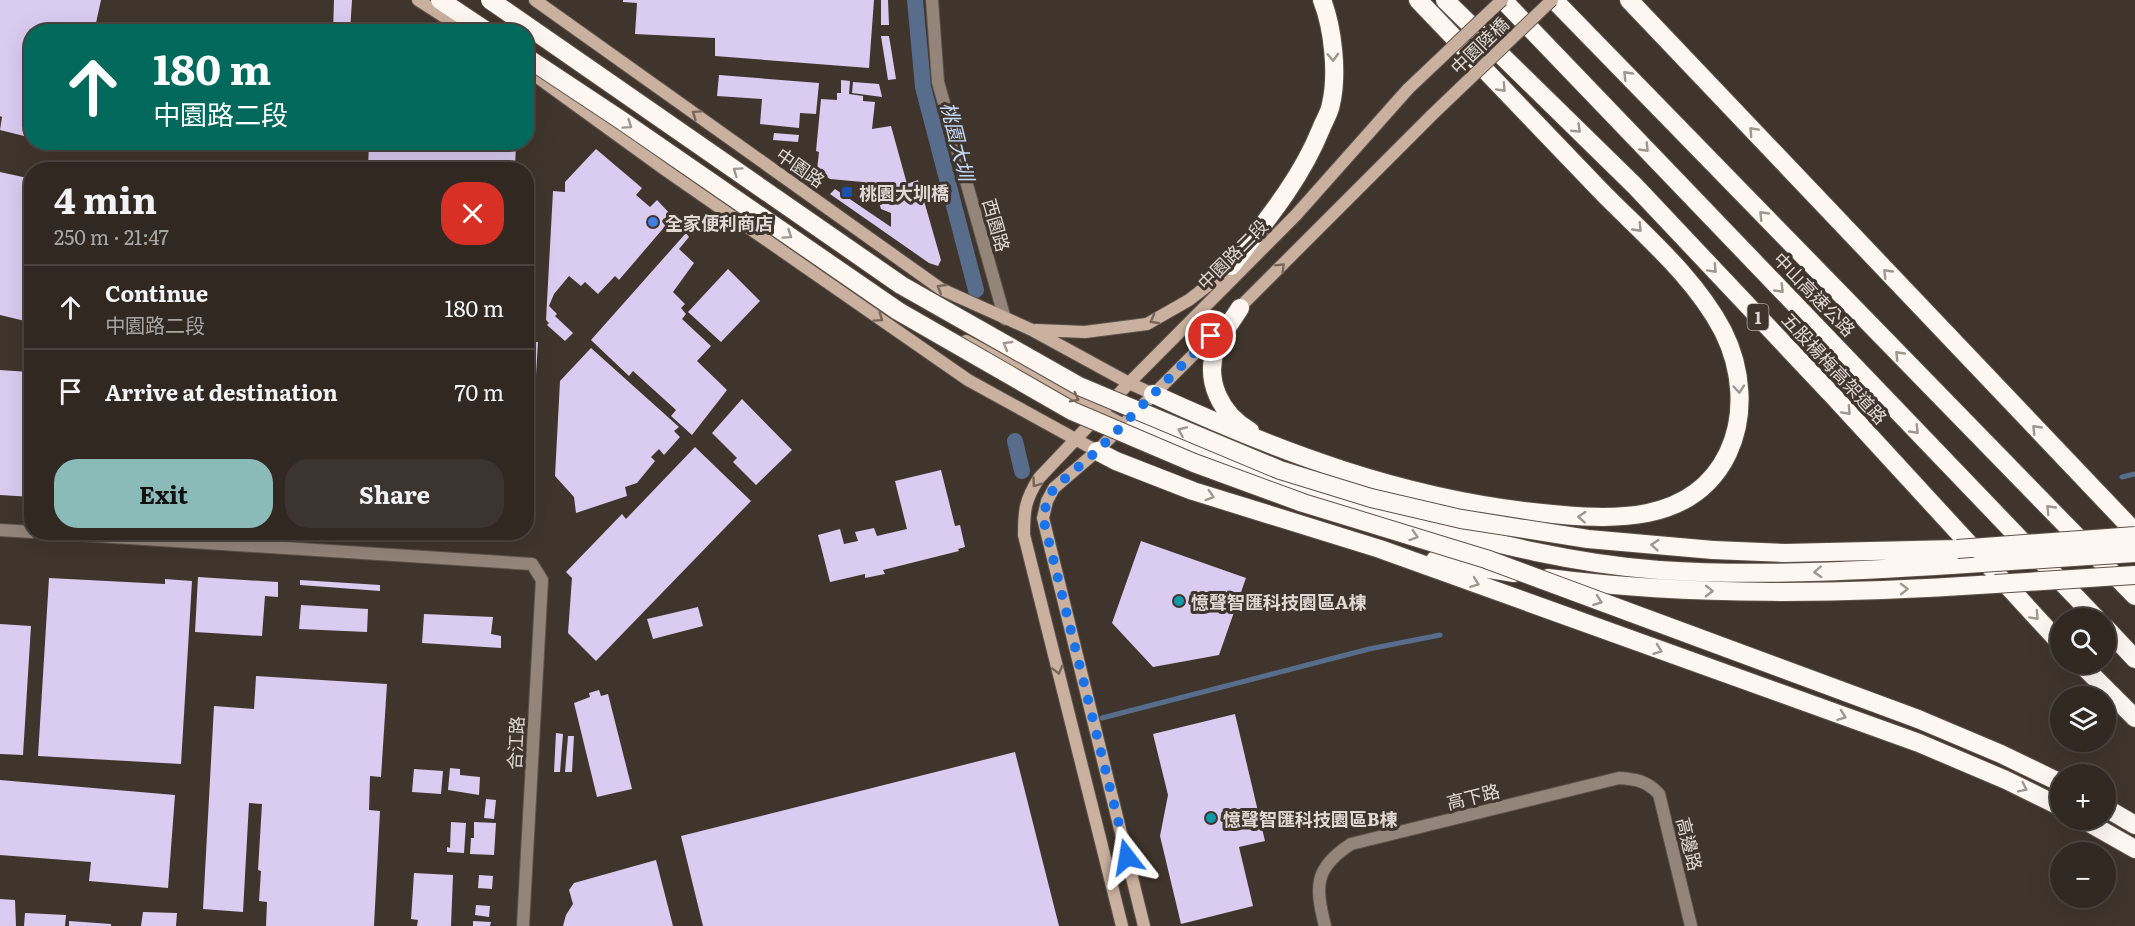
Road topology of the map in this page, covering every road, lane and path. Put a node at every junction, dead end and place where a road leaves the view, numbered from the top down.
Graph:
1 (418, 0) edge
2 (440, 0) edge
3 (490, 0) edge
4 (535, 0) edge
5 (932, 0) edge
6 (1322, 0) edge
7 (1418, 0) edge
8 (1445, 0) edge
9 (1502, 0) edge
10 (1553, 0) edge
11 (1629, 0) edge
12 (456, 24) edge
13 (476, 24) edge
14 (525, 24) edge
15 (534, 30) edge
16 (534, 62) edge
17 (534, 75) edge
18 (1408, 88) joint
19 (1272, 240) junction
20 (1232, 266) junction
21 (814, 273) junction
22 (1240, 308) junction
23 (1005, 319) junction
24 (1032, 330) junction
25 (1129, 383) junction
26 (1153, 394) junction
27 (1102, 412) junction
28 (1124, 424) junction
29 (1076, 440) junction
30 (1097, 451) junction
31 (1285, 451) junction
32 (1401, 489) junction
33 (0, 530) edge
34 (24, 532) edge
35 (2135, 534) edge
36 (160, 540) edge
37 (1380, 549) junction
38 (2135, 553) edge
39 (1564, 559) junction
40 (2135, 575) edge
41 (2135, 596) edge
42 (2086, 608) edge
43 (2050, 632) edge
44 (2116, 639) edge
45 (2135, 659) edge
46 (2091, 674) edge
47 (2135, 718) edge
48 (2050, 778) edge
49 (1640, 780) joint
50 (2050, 802) edge
51 (2116, 814) edge
52 (2135, 825) edge
53 (2101, 830) edge
54 (2135, 849) edge
55 (523, 926) edge
56 (1122, 926) edge
57 (1144, 926) edge
58 (1325, 926) edge
59 (1692, 926) edge

1 - 12 main road
2 - 13 highway
14 -> 3 highway, bridge
23 -> 4 main road, 中園路
5 - 23 street, 西園路
6 -> 20 highway
7 -> 32 highway
8 -> 43 highway, 五股楊梅高架道路 / 1, bridge
9 - 18 main road, 中園陸橋, bridge
9 -> 42 highway, 中山高速公路 / 1
22 -> 10 main road, 中園陸橋, bridge
41 -> 10 highway, 中山高速公路
35 -> 11 highway
35 -> 15 highway, bridge
16 -> 48 highway, bridge
17 - 21 main road
18 - 19 main road, 中園路二段
19 - 20 main road
19 - 25 main road, 中園路二段
20 -> 24 main road
21 -> 27 main road
21 -> 29 main road
22 - 26 main road
22 - 31 highway
23 - 24 main road, 中園路
24 - 25 main road, 中園路
25 - 26 main road, 中園路
25 - 27 main road, 中園路二段
26 - 28 main road
26 - 31 highway
27 - 28 main road
27 - 29 main road, 中園路二段
28 - 30 main road
28 - 39 highway
29 - 30 main road
29 -> 56 main road, 中園路二段
30 -> 37 highway
30 - 57 main road
31 - 32 highway
32 - 39 highway
33 - 34 street
36 - 55 street, 合江路
37 -> 40 highway, bridge
37 -> 50 highway
38 -> 39 highway, bridge
44 - 45 highway
46 - 47 highway
49 - 58 street, 高下路
49 - 59 street, 高邊路
51 - 52 highway
53 - 54 highway

